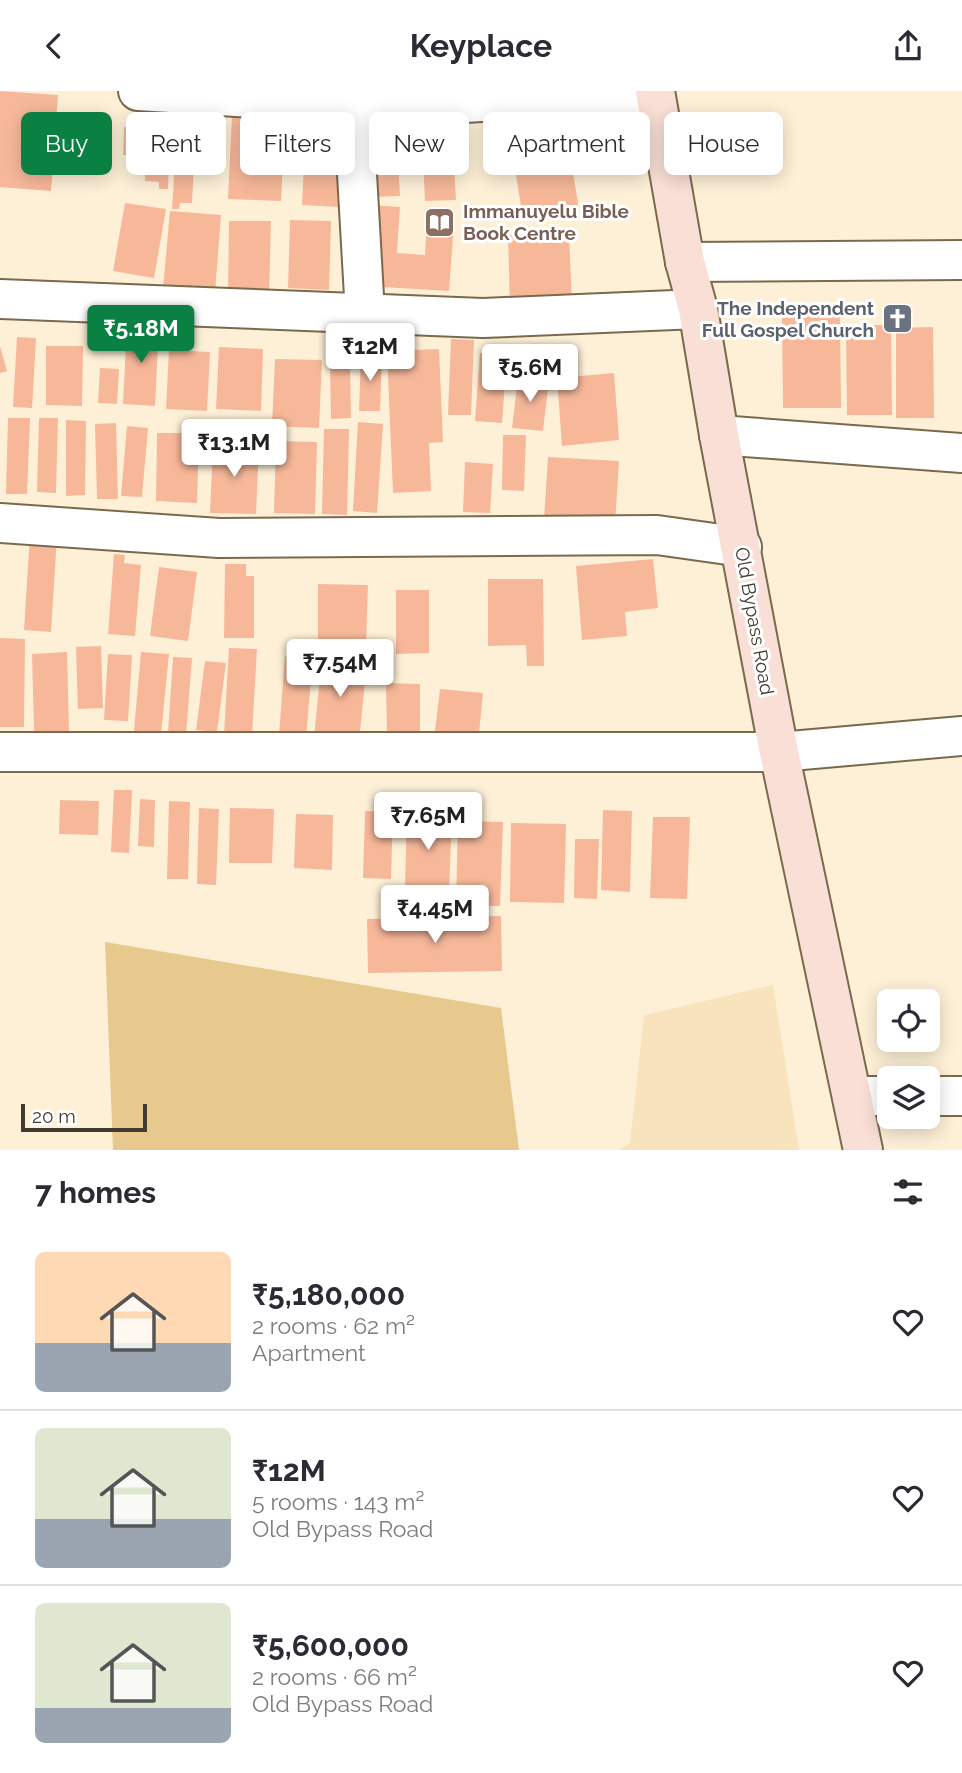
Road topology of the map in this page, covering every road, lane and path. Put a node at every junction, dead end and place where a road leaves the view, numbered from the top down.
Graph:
1 (138, 91) edge
2 (655, 95) edge
3 (353, 104) junction
4 (962, 260) edge
5 (685, 262) junction
6 (0, 299) edge
7 (698, 309) junction
8 (365, 314) junction
9 (719, 435) junction
10 (962, 453) edge
11 (0, 523) edge
12 (741, 547) junction
13 (962, 736) edge
14 (0, 752) edge
15 (779, 752) junction
16 (877, 1095) edge
17 (940, 1095) edge
18 (962, 1095) edge
19 (852, 1096) junction
20 (863, 1150) edge

1 - 3 street
2 - 3 street
2 - 5 main road, Old Bypass Road
3 - 8 street
4 - 5 street
5 - 7 main road, Old Bypass Road
6 - 8 street
7 - 8 street
7 - 9 main road, Old Bypass Road
9 - 10 street
9 - 12 main road, Old Bypass Road
11 - 12 street
12 - 15 main road, Old Bypass Road
13 - 15 street
14 - 15 street
15 - 19 main road, Old Bypass Road
16 - 19 street
17 - 18 street
19 - 20 main road, Old Bypass Road

